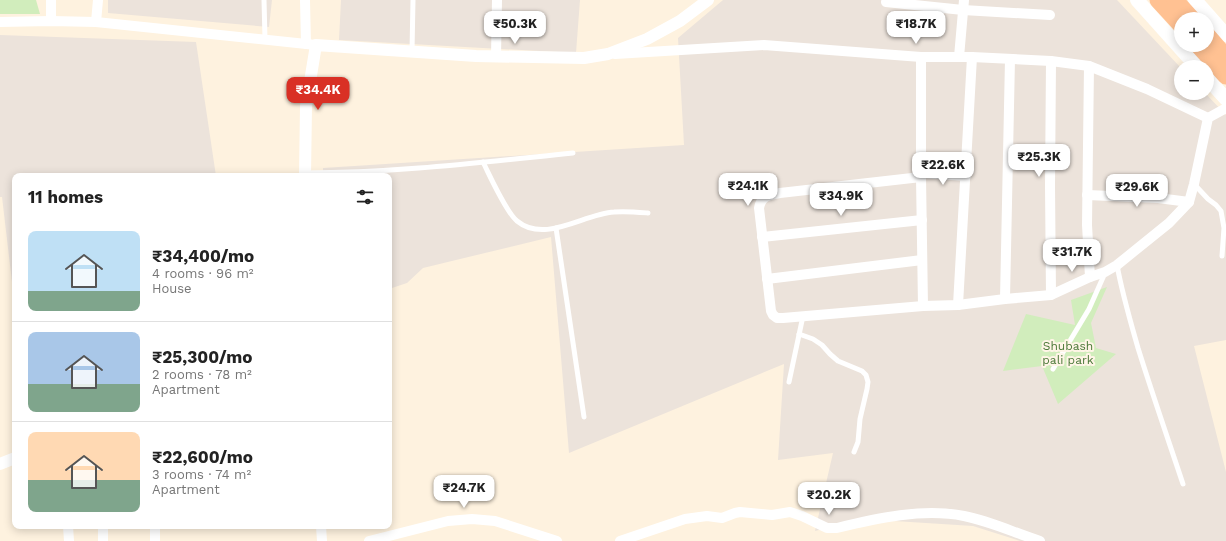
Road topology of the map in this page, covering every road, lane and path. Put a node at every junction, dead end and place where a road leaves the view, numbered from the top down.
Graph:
1 (51, 0) edge
2 (98, 0) edge
3 (264, 0) edge
4 (305, 0) edge
5 (413, 0) edge
6 (497, 0) edge
7 (708, 0) edge
8 (1137, 0) edge
9 (1158, 0) edge
10 (1175, 0) edge
11 (1195, 0) edge
12 (886, 2) dead end
13 (964, 5) edge
14 (1186, 12) edge
15 (1050, 15) dead end
16 (1174, 17) edge
17 (51, 21) junction
18 (0, 22) edge
19 (96, 22) junction
20 (1226, 35) edge
21 (265, 39) junction
22 (311, 44) junction
23 (1214, 44) edge
24 (412, 52) junction
25 (1204, 52) edge
26 (608, 54) junction
27 (972, 56) junction
28 (496, 57) junction
29 (921, 57) junction
30 (958, 57) junction
31 (1226, 57) edge
32 (1010, 59) junction
33 (1191, 60) edge
34 (1051, 61) junction
35 (1089, 66) junction
36 (1226, 76) edge
37 (1214, 86) edge
38 (1226, 99) edge
39 (1226, 108) edge
40 (1208, 118) junction
41 (573, 154) dead end
42 (483, 162) junction
43 (305, 173) edge
44 (336, 173) edge
45 (921, 175) junction
46 (966, 176) junction
47 (1194, 184) junction
48 (1087, 195) junction
49 (1188, 202) junction
50 (648, 213) dead end
51 (922, 220) junction
52 (556, 228) junction
53 (762, 237) junction
54 (1222, 256) dead end
55 (922, 260) junction
56 (1117, 265) junction
57 (1105, 272) junction
58 (1090, 277) junction
59 (767, 280) junction
60 (1051, 295) junction
61 (1005, 299) junction
62 (958, 305) junction
63 (923, 306) junction
64 (803, 316) junction
65 (799, 334) junction
66 (1053, 369) dead end
67 (789, 382) dead end
68 (584, 417) dead end
69 (854, 452) dead end
70 (12, 459) edge
71 (0, 464) edge
72 (1183, 484) dead end
73 (68, 529) edge
74 (103, 529) edge
75 (155, 529) edge
76 (321, 529) edge
77 (69, 541) edge
78 (103, 541) edge
79 (155, 541) edge
80 (322, 541) edge
81 (369, 541) edge
82 (557, 541) edge
83 (620, 541) edge
84 (1040, 541) edge

1 - 17 street
2 - 19 street
3 - 21 lane
4 - 22 street
5 - 24 lane
6 - 28 street
7 - 26 street
8 - 33 main road
9 - 16 highway
10 - 14 highway
11 - 20 main road
12 - 13 street
13 - 15 street
13 - 30 street
17 - 18 street
17 - 19 street
19 - 21 street
21 - 22 street
22 - 24 street
22 - 43 street
23 - 31 highway
24 - 28 street
25 - 36 highway
26 - 28 street
26 - 29 street
27 - 30 street
27 - 32 street
27 - 46 street
29 - 30 street
29 - 45 street
32 - 34 street
32 - 61 street
34 - 35 street
34 - 60 street
35 - 40 street
35 - 48 street
37 - 38 main road
39 - 40 street
40 - 47 street
41 - 42 lane
42 - 44 lane
42 - 52 lane
45 - 46 street
45 - 51 street
45 - 53 street
46 - 62 street
47 - 49 street
47 - 54 lane
48 - 49 street
48 - 58 street
49 - 56 street
50 - 52 lane
51 - 53 street
51 - 55 street
52 - 68 lane
53 - 59 street
55 - 59 street
55 - 63 street
56 - 57 street
56 - 72 lane
57 - 58 street
57 - 66 lane
58 - 60 street
59 - 64 street
60 - 61 street
61 - 62 street
62 - 63 street
63 - 64 street
64 - 65 lane
65 - 67 lane
65 - 69 lane
70 - 71 street
73 - 77 street
74 - 78 street
75 - 79 street
76 - 80 street
81 - 82 street
83 - 84 street

